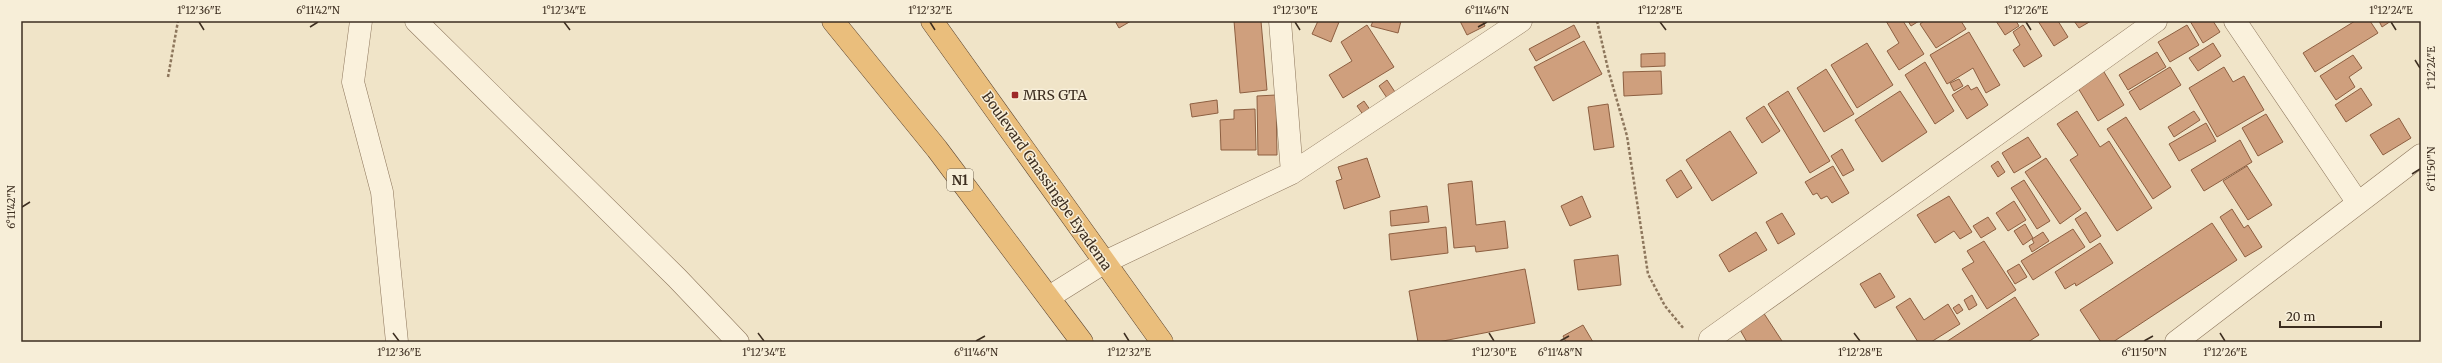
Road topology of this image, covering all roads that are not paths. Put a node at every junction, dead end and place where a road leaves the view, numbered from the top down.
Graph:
1 (361, 21) edge
2 (416, 21) edge
3 (834, 21) edge
4 (932, 21) edge
5 (1280, 21) edge
6 (1521, 21) edge
7 (2156, 21) edge
8 (2235, 21) edge
9 (2421, 155) edge
10 (1292, 173) junction
11 (2358, 203) junction
12 (1105, 262) junction
13 (1049, 297) junction
14 (1710, 339) road end
15 (397, 342) edge
16 (738, 342) edge
17 (1082, 342) edge
18 (1162, 342) edge
19 (2176, 342) edge

1 - 15 street
2 - 16 street
3 - 13 highway, N1
4 - 12 highway, Boulevard Gnassingbe Eyadema
5 - 10 street
6 - 10 street
7 - 14 street
8 - 11 street
9 - 11 street
10 - 12 street
11 - 19 street
12 - 13 street
12 - 18 highway, Boulevard Gnassingbe Eyadema
13 - 17 highway, N1

